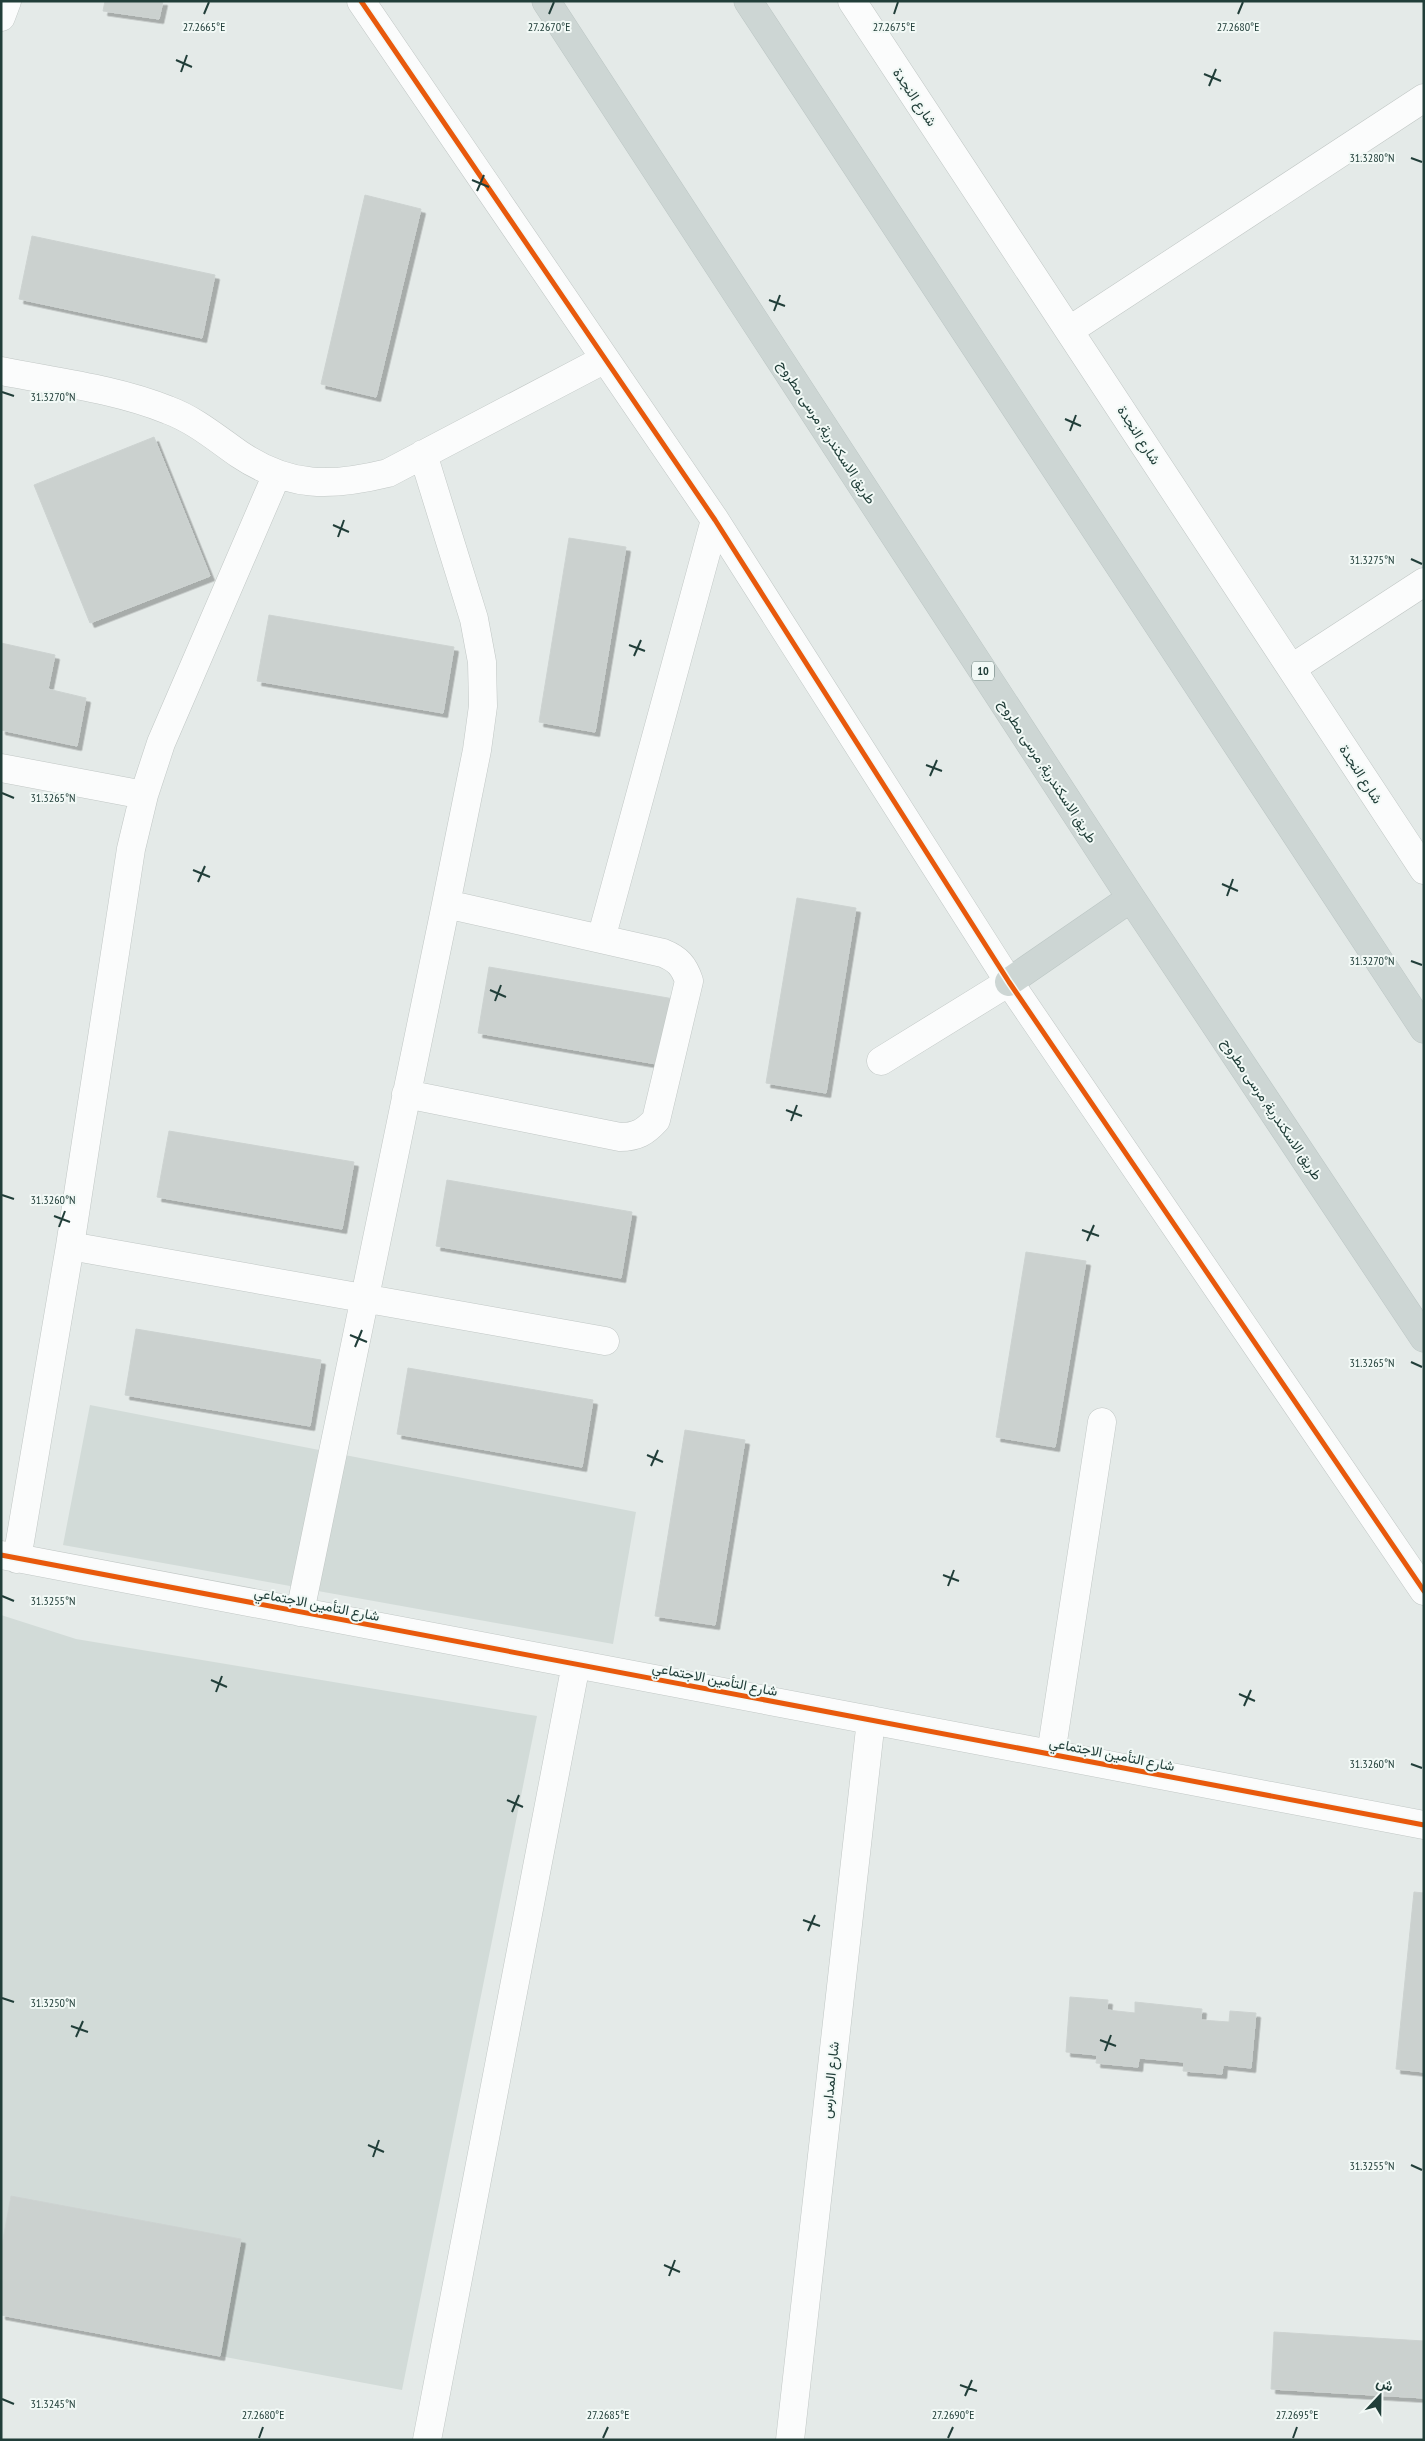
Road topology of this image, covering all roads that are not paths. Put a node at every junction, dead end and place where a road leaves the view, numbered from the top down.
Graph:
1 (7, 1) edge
2 (361, 1) edge
3 (546, 1) edge
4 (748, 1) edge
5 (852, 1) edge
6 (1, 17) edge
7 (1424, 98) edge
8 (1070, 330) junction
9 (605, 359) junction
10 (1, 371) edge
11 (423, 454) junction
12 (277, 474) junction
13 (715, 520) junction
14 (1424, 582) edge
15 (1292, 668) junction
16 (1, 768) edge
17 (144, 795) junction
18 (1424, 870) edge
19 (1131, 898) junction
20 (446, 904) junction
21 (601, 939) junction
22 (1009, 982) junction
23 (1424, 1029) edge
24 (882, 1061) dead end
25 (406, 1094) junction
26 (70, 1246) junction
27 (364, 1298) junction
28 (1424, 1338) edge
29 (606, 1341) dead end
30 (1102, 1422) dead end
31 (9, 1557) edge
32 (1424, 1591) edge
33 (300, 1612) junction
34 (576, 1664) junction
35 (871, 1720) junction
36 (1051, 1754) junction
37 (1424, 1825) edge
38 (427, 2440) edge
39 (790, 2440) edge

1 - 6 street
2 - 9 street
3 - 19 main road, طريق الاسكندرية, مرسى مطروح / 10
4 - 23 main road
5 - 8 street, شارع النجدة
7 - 8 street
8 - 15 street, شارع النجدة
9 - 11 street
9 - 13 street
10 - 12 street
11 - 12 street
11 - 20 street
12 - 17 street
13 - 21 street
13 - 22 street
14 - 15 street
15 - 18 street, شارع النجدة
16 - 17 street
17 - 26 street
19 - 22 main road
19 - 28 main road, طريق الاسكندرية, مرسى مطروح / 10
20 - 21 street
20 - 25 street
21 - 25 street
22 - 24 street
22 - 32 street
25 - 27 street
26 - 27 street
26 - 31 street
27 - 29 street
27 - 33 street
30 - 36 street
31 - 33 street, شارع التأمين الاجتماعي
33 - 34 street, شارع التأمين الاجتماعي
34 - 35 street, شارع التأمين الاجتماعي
34 - 38 street
35 - 36 street, شارع التأمين الاجتماعي
35 - 39 street, شارع المدارس
36 - 37 street, شارع التأمين الاجتماعي

